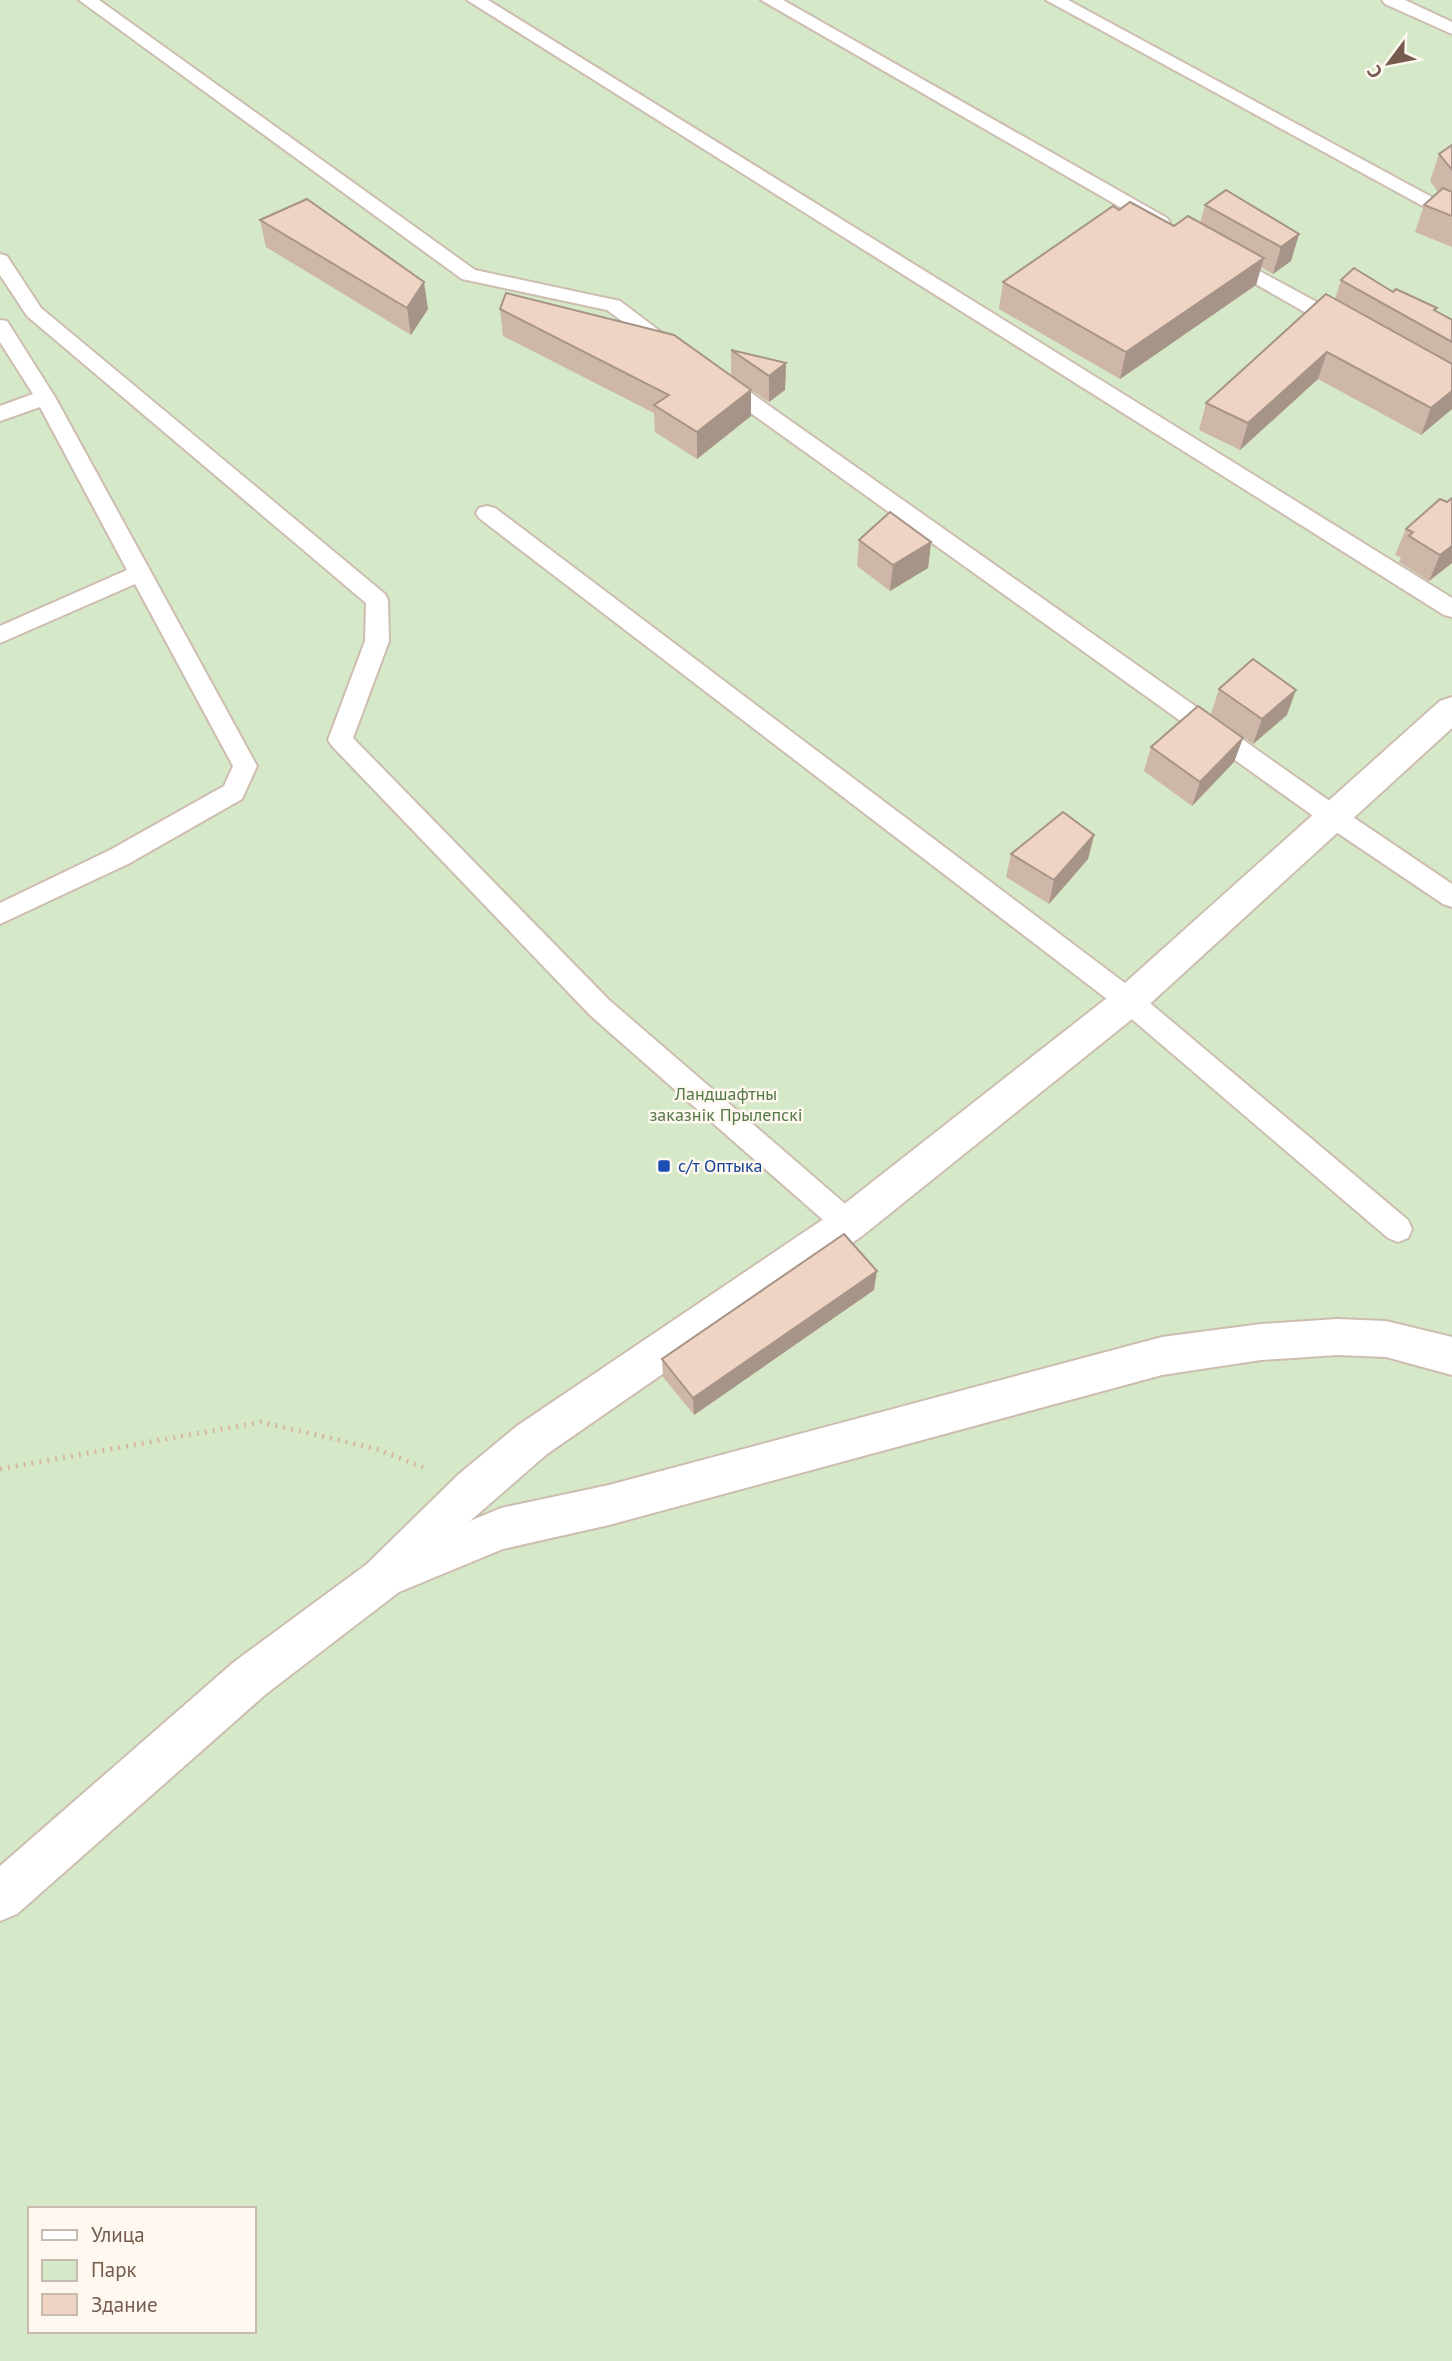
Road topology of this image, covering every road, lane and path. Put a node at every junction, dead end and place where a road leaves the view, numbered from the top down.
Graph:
1 (88, 0) edge
2 (476, 0) edge
3 (770, 0) edge
4 (1055, 0) edge
5 (1391, 0) edge
6 (1452, 29) edge
7 (1452, 216) edge
8 (1177, 231) edge
9 (1213, 251) edge
10 (0, 260) edge
11 (0, 326) edge
12 (1356, 333) edge
13 (44, 397) junction
14 (0, 414) edge
15 (487, 513) dead end
16 (140, 573) junction
17 (1452, 609) edge
18 (0, 635) edge
19 (1452, 709) edge
20 (1332, 816) junction
21 (1452, 897) edge
22 (0, 914) edge
23 (1129, 1000) junction
24 (848, 1224) junction
25 (1398, 1228) dead end
26 (1452, 1356) edge
27 (0, 1469) edge
28 (474, 1488) junction
29 (382, 1579) junction
30 (0, 1897) edge

1 - 20 lane
2 - 17 lane
3 - 8 lane
4 - 7 lane
5 - 6 lane
9 - 12 lane
10 - 24 lane
11 - 13 lane
13 - 14 lane
13 - 16 lane
15 - 23 lane
16 - 18 lane
16 - 22 lane
19 - 20 street
20 - 21 lane
20 - 23 street
23 - 24 street
23 - 25 lane
24 - 28 street
26 - 29 street
27 - 28 path
28 - 29 street
29 - 30 street

